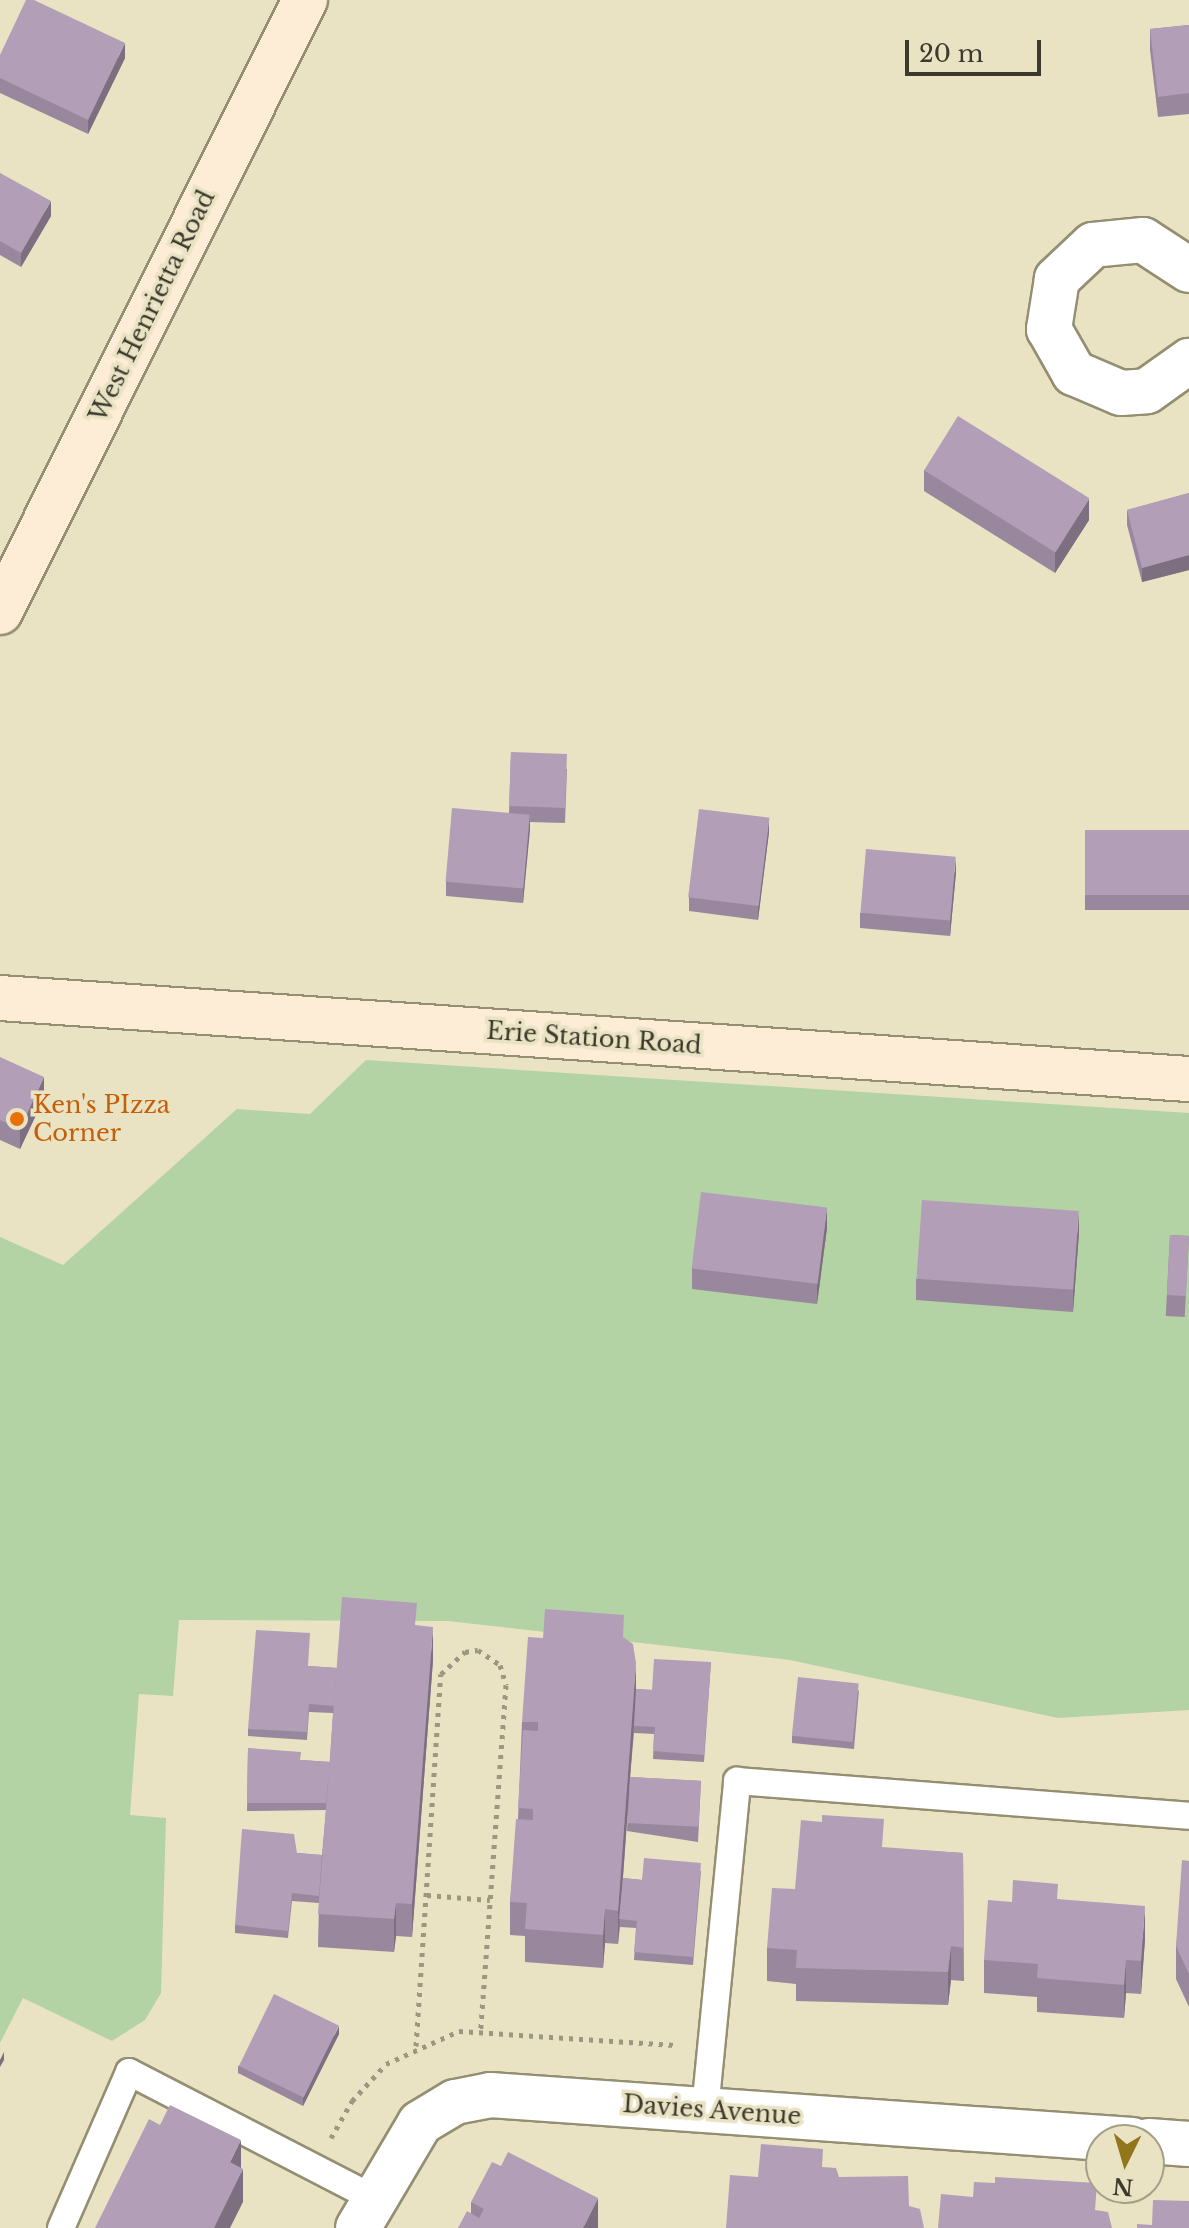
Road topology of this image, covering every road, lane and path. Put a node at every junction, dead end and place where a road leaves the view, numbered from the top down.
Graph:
1 (305, 0) edge
2 (1189, 270) edge
3 (1189, 361) edge
4 (3, 599) edge
5 (0, 998) edge
6 (1189, 1079) edge
7 (1189, 1816) edge
8 (427, 1895) junction
9 (490, 1900) junction
10 (481, 2029) dead end
11 (416, 2046) dead end
12 (705, 2110) junction
13 (1085, 2137) edge
14 (1165, 2142) edge
15 (1189, 2144) edge
16 (365, 2213) edge
17 (61, 2228) edge

1 - 4 main road, West Henrietta Road
2 - 3 street
5 - 6 main road, Erie Station Road
7 - 12 lane
8 - 9 path
8 - 9 path
8 - 11 path
9 - 10 path
12 - 13 street, Davies Avenue
12 - 16 street, Davies Avenue
14 - 15 street
16 - 17 lane

